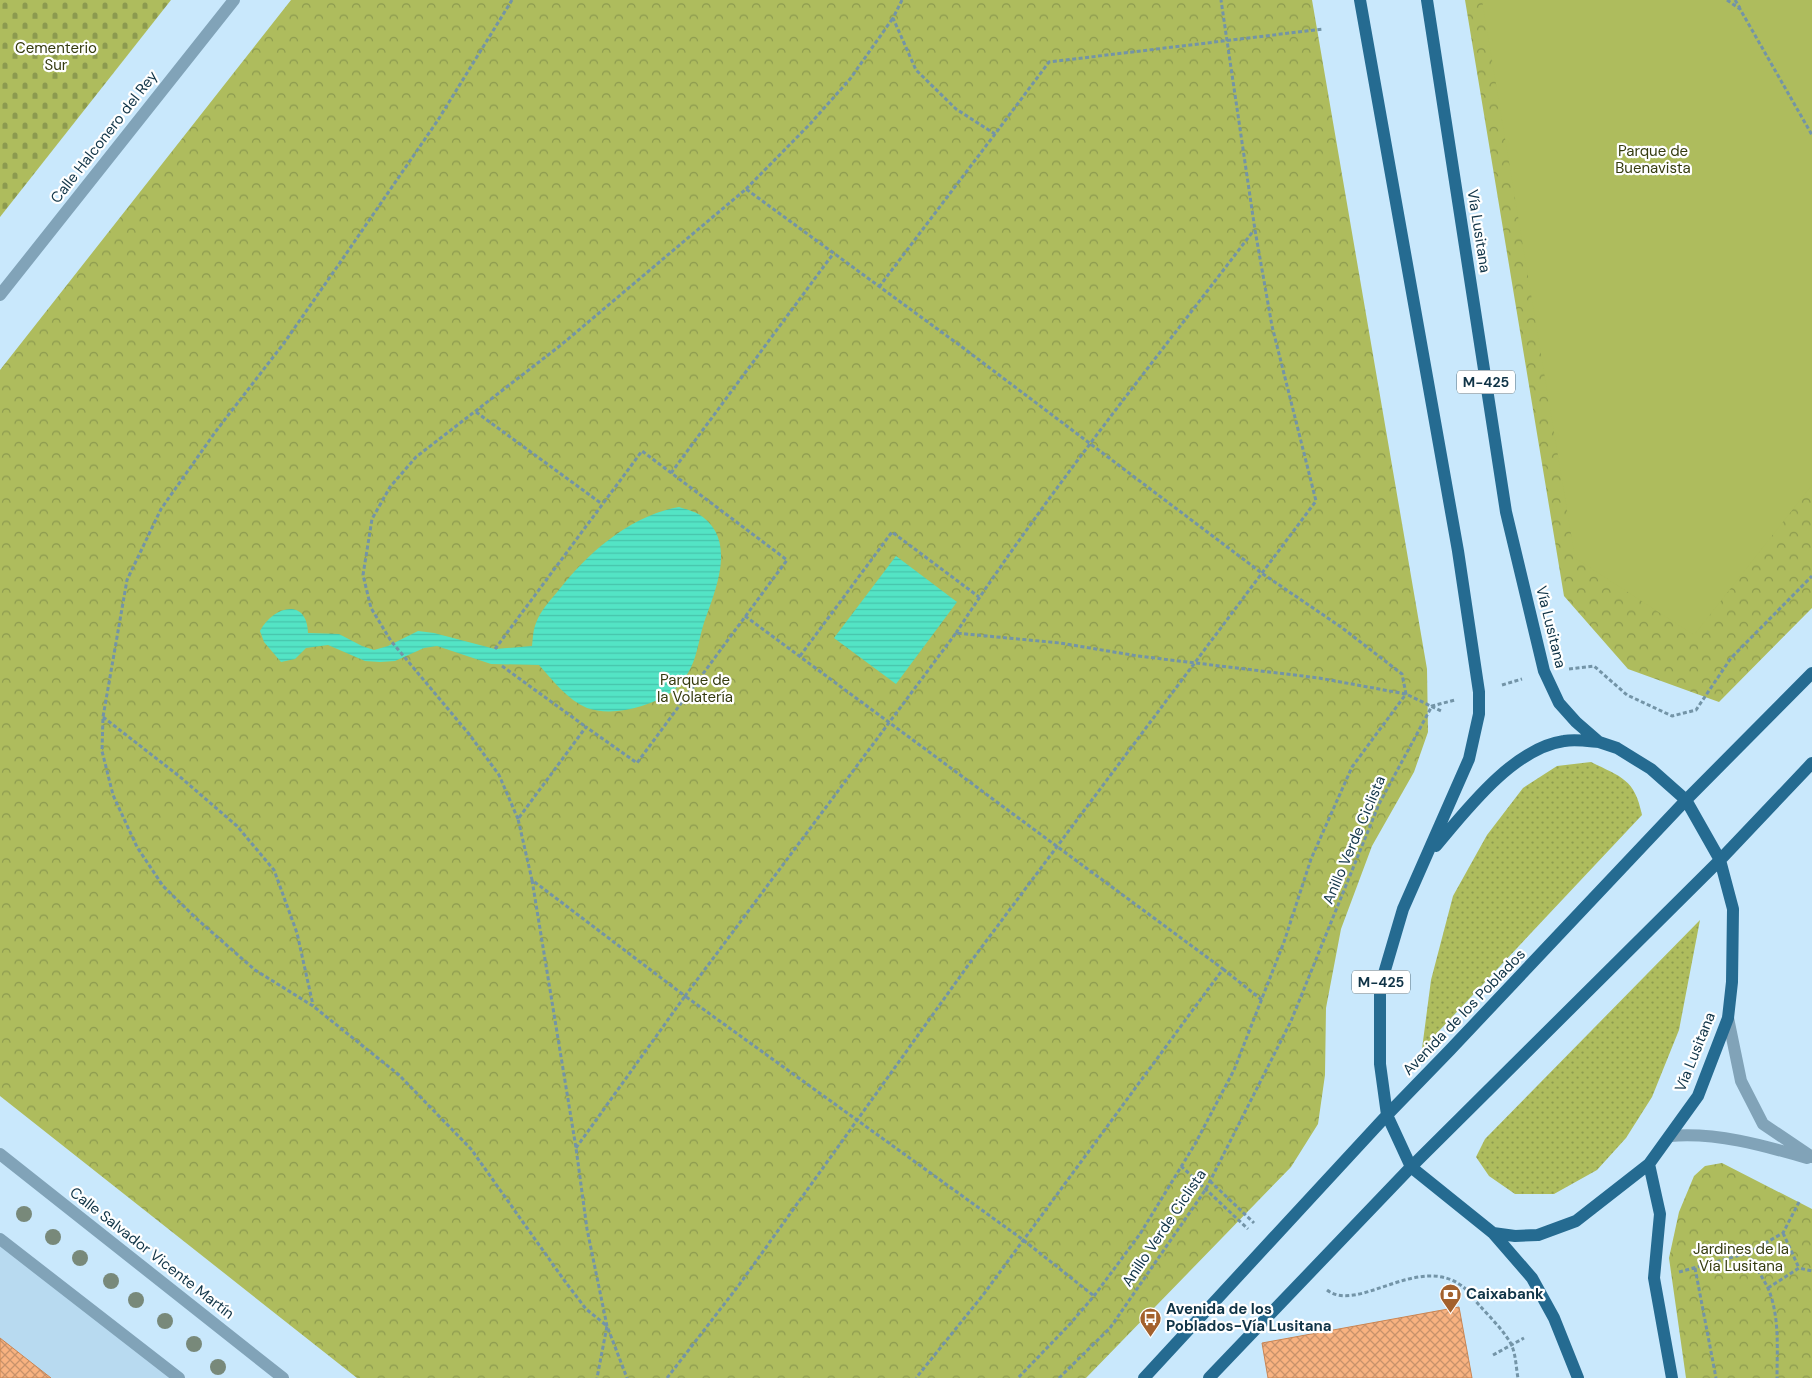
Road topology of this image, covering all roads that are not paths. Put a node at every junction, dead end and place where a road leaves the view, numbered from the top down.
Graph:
1 (217, 0) edge
2 (1360, 0) edge
3 (1427, 0) edge
4 (231, 4) edge
5 (0, 295) edge
6 (1812, 672) edge
7 (1599, 742) junction
8 (1812, 763) edge
9 (1686, 800) junction
10 (1426, 857) junction
11 (1720, 860) junction
12 (1728, 1018) junction
13 (1387, 1114) junction
14 (1670, 1136) junction
15 (0, 1154) edge
16 (1812, 1158) edge
17 (1649, 1164) junction
18 (1411, 1167) junction
19 (1493, 1233) junction
20 (0, 1239) edge
21 (179, 1378) edge
22 (284, 1378) edge
23 (1144, 1378) edge
24 (1209, 1378) edge
25 (1578, 1378) edge
26 (1672, 1378) edge

1 - 4 street
2 - 10 main road
3 - 7 main road, Vía Lusitana / M-425
4 - 5 street, Calle Halconero del Rey
6 - 9 main road, Avenida de los Poblados
7 - 9 main road, Vía Lusitana / M-425
7 - 10 main road, M-425
8 - 11 main road
9 - 11 main road, Vía Lusitana
9 - 13 main road, Avenida de los Poblados
10 - 13 main road, M-425
11 - 12 main road, Vía Lusitana
11 - 18 main road
12 - 14 main road, Vía Lusitana
12 - 16 street
13 - 18 main road, M-425
13 - 23 main road, Avenida de los Poblados
14 - 16 street
14 - 17 main road, Vía Lusitana
15 - 22 street, Calle Salvador Vicente Martín
17 - 19 main road, Vía Lusitana
17 - 26 main road
18 - 19 main road, M-425
18 - 24 main road
19 - 25 main road, M-425
20 - 21 street

